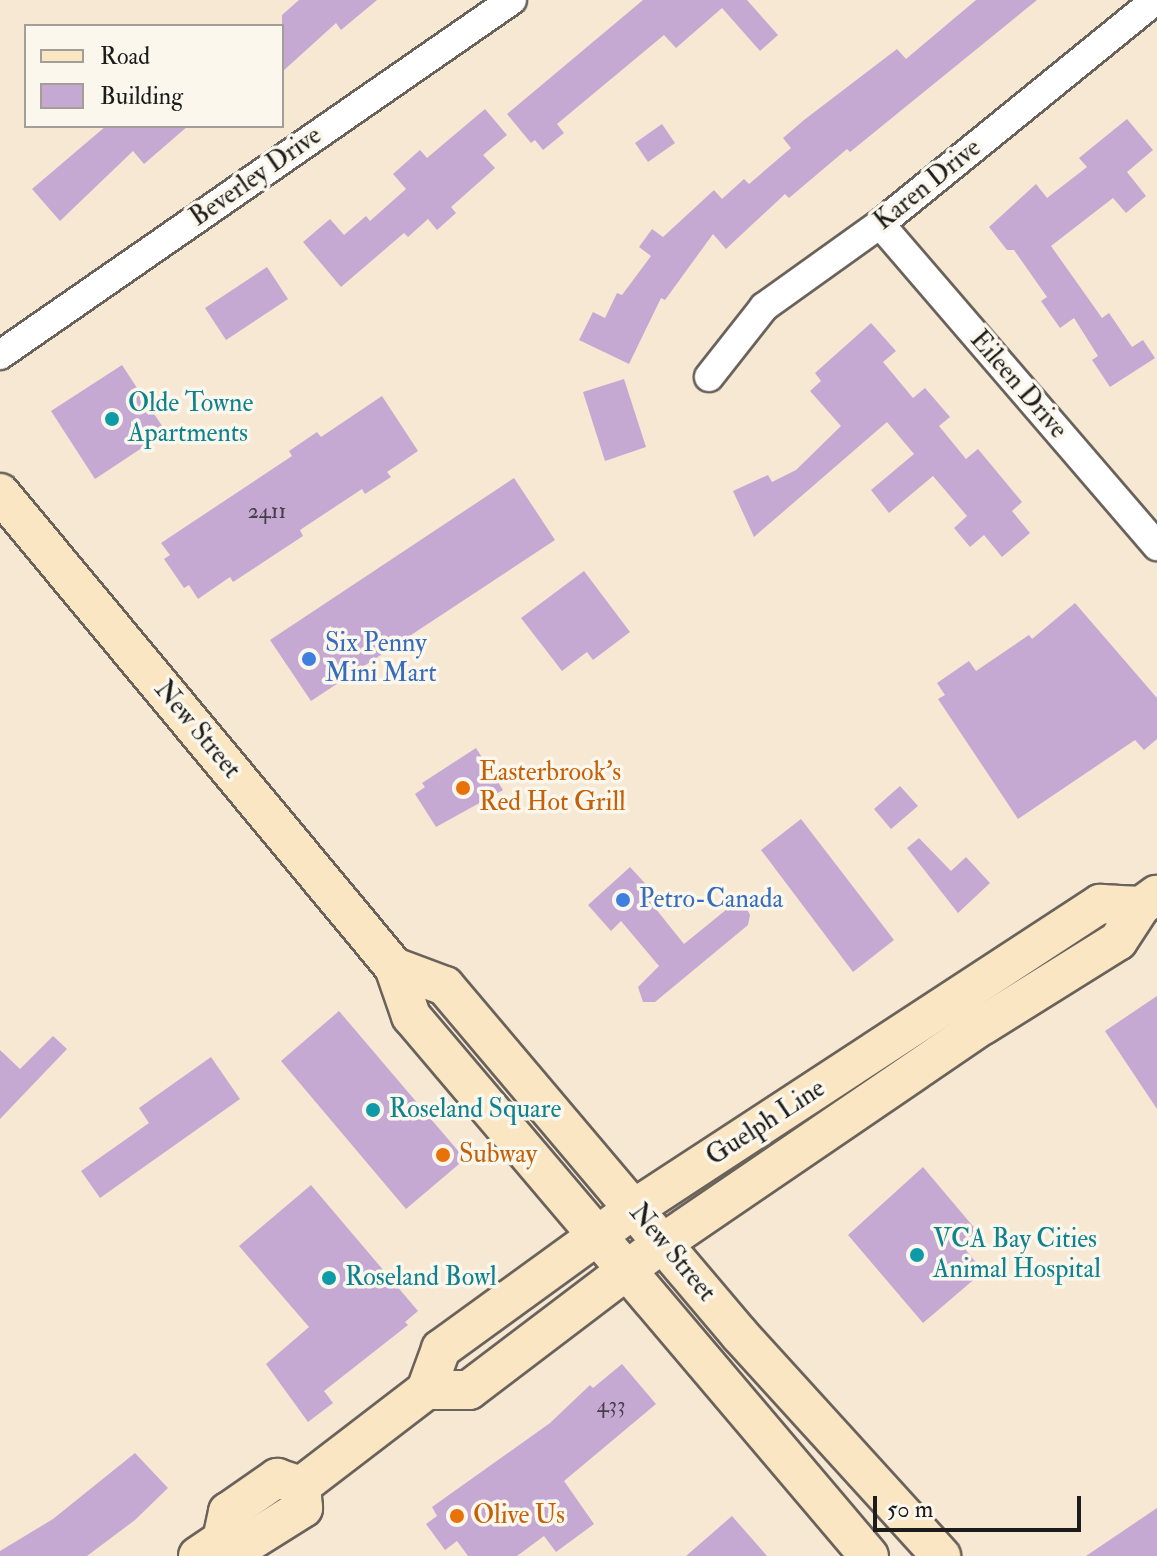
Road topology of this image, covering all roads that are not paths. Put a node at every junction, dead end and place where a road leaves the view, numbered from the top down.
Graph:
1 (512, 0) edge
2 (1156, 0) edge
3 (880, 224) junction
4 (0, 355) edge
5 (709, 377) dead end
6 (0, 493) edge
7 (1157, 546) edge
8 (1149, 900) edge
9 (394, 967) junction
10 (635, 1208) junction
11 (597, 1235) junction
12 (663, 1243) junction
13 (626, 1271) junction
14 (426, 1390) junction
15 (210, 1548) edge
16 (869, 1556) edge
17 (941, 1556) edge

1 - 4 street, Beverley Drive
2 - 3 street, Karen Drive
3 - 5 street, Karen Drive
3 - 7 street, Eileen Drive
6 - 9 main road, New Street
8 - 10 main road, Guelph Line
8 - 12 main road, Guelph Line
9 - 10 main road, New Street
9 - 11 main road, New Street
10 - 11 main road, Guelph Line
10 - 12 main road, New Street
11 - 13 main road, New Street
11 - 14 main road, Guelph Line
12 - 13 main road, Guelph Line
12 - 17 main road, New Street
13 - 14 main road, Guelph Line
13 - 16 main road, New Street
14 - 15 main road

